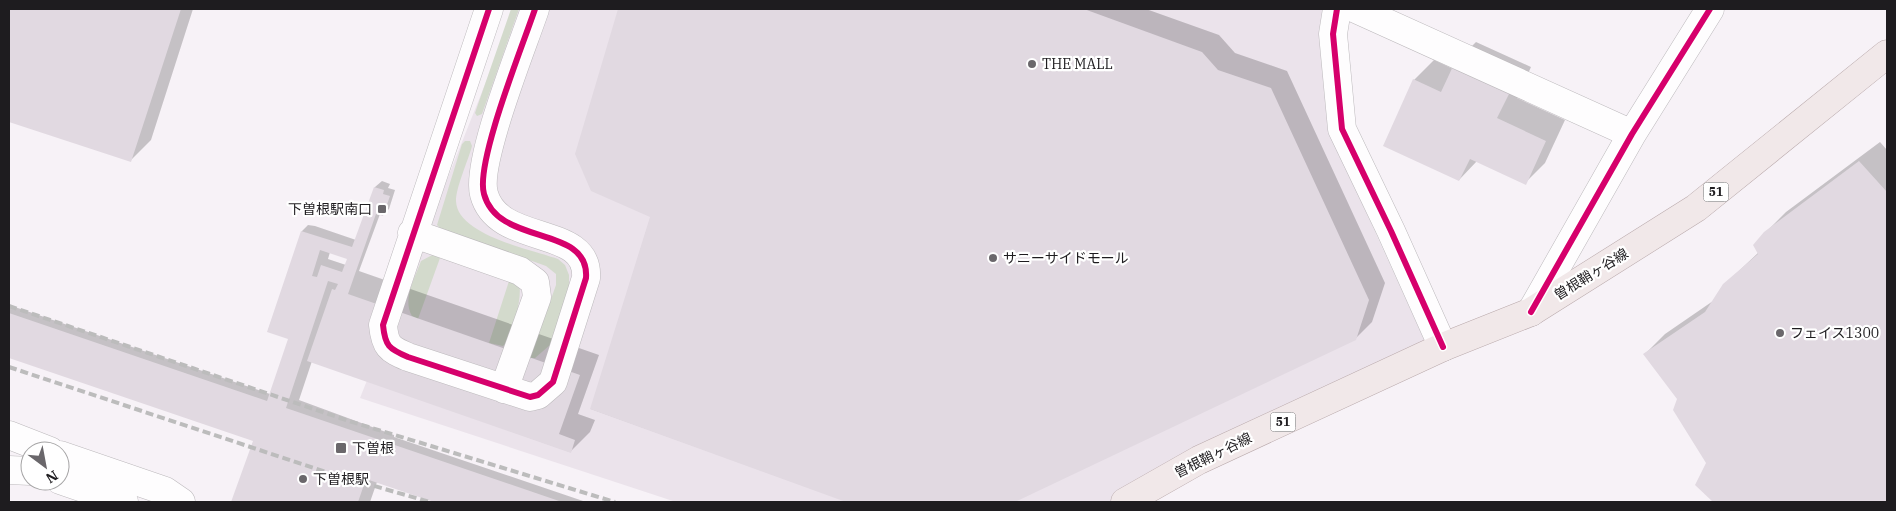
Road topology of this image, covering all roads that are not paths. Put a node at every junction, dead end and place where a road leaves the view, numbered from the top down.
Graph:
1 (489, 9) edge
2 (535, 9) edge
3 (1336, 9) edge
4 (1356, 9) edge
5 (1710, 9) edge
6 (1887, 54) edge
7 (1632, 134) junction
8 (412, 233) junction
9 (1531, 312) junction
10 (1443, 347) junction
11 (504, 389) junction
12 (9, 435) edge
13 (24, 441) edge
14 (70, 458) edge
15 (70, 483) edge
16 (124, 502) edge
17 (181, 502) edge
18 (1125, 502) edge

1 - 8 street
2 - 11 street
3 - 10 street
4 - 7 street
5 - 7 street
6 - 9 main road, 曽根鞘ヶ谷線 / 51
7 - 9 street
8 - 11 street
8 - 11 street
9 - 10 main road, 曽根鞘ヶ谷線 / 51
10 - 18 main road, 曽根鞘ヶ谷線 / 51
12 - 13 street
14 - 17 street
15 - 16 street

